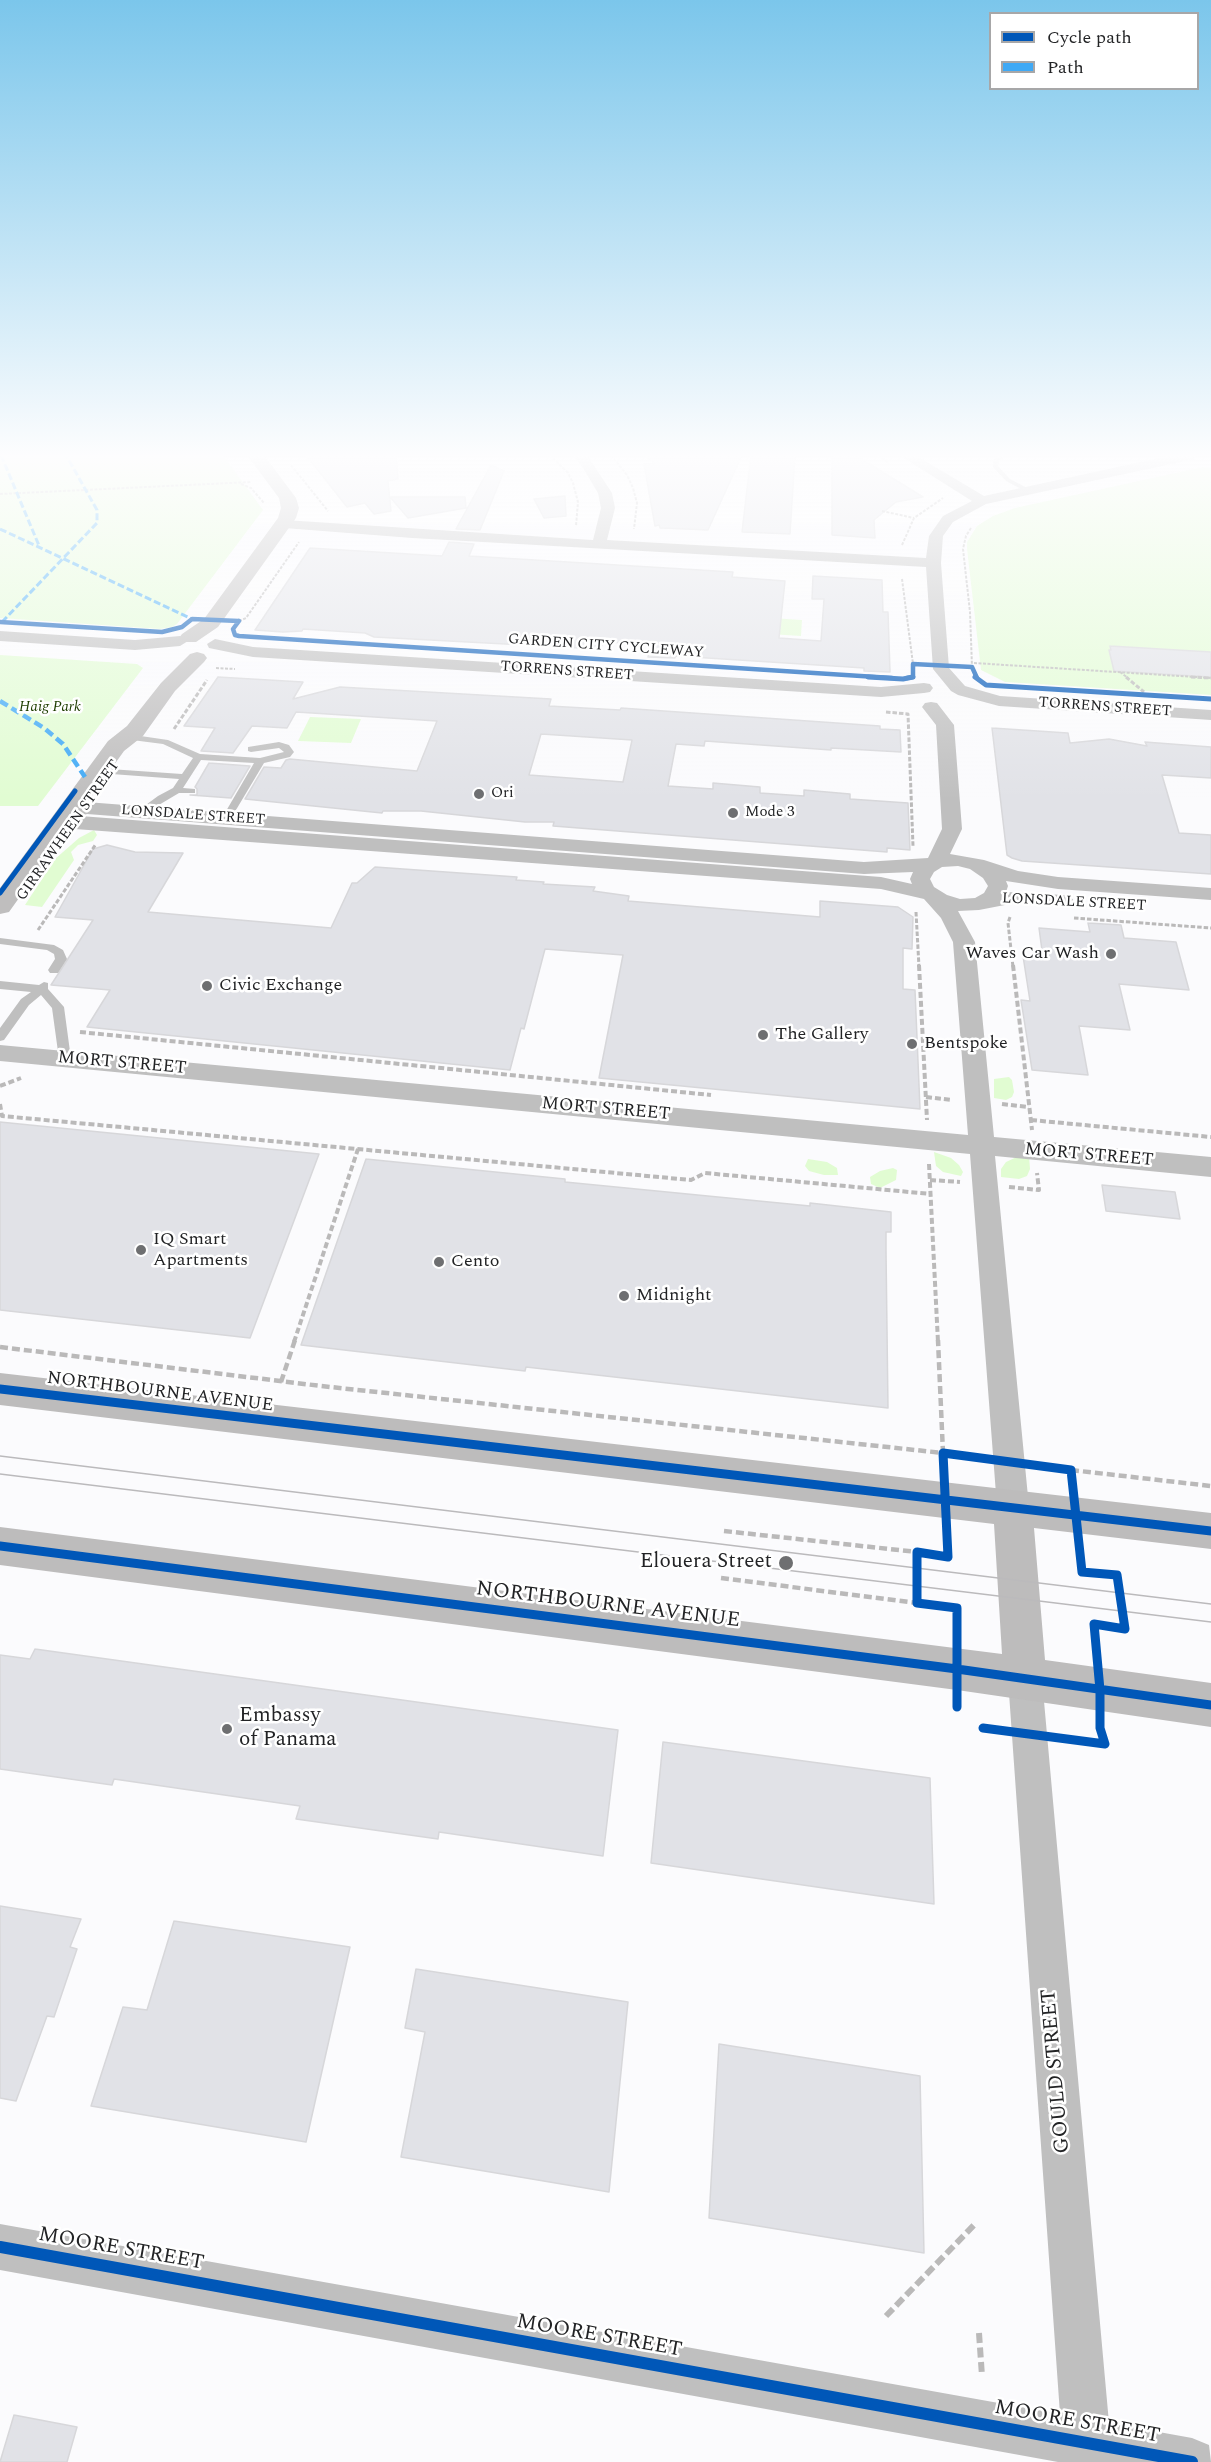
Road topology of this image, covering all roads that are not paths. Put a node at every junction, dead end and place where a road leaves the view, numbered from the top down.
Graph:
1 (256, 570) edge
2 (934, 570) edge
3 (0, 636) edge
4 (211, 644) junction
5 (178, 647) junction
6 (941, 667) junction
7 (168, 687) junction
8 (927, 697) junction
9 (961, 701) junction
10 (1211, 714) edge
11 (945, 725) junction
12 (131, 736) junction
13 (251, 749) dead end
14 (198, 757) junction
15 (260, 761) junction
16 (105, 771) junction
17 (185, 777) junction
18 (177, 790) junction
19 (192, 791) dead end
20 (228, 794) dead end
21 (241, 795) junction
22 (142, 812) junction
23 (76, 815) junction
24 (227, 818) junction
25 (952, 829) junction
26 (384, 838) junction
27 (934, 863) junction
28 (749, 866) junction
29 (982, 867) junction
30 (1211, 894) edge
31 (932, 896) junction
32 (1159, 899) junction
33 (986, 902) junction
34 (0, 906) edge
35 (1211, 912) edge
36 (0, 930) edge
37 (0, 941) edge
38 (964, 942) junction
39 (54, 970) dead end
40 (0, 985) edge
41 (44, 987) junction
42 (0, 1037) edge
43 (0, 1053) edge
44 (65, 1059) junction
45 (982, 1146) junction
46 (1211, 1167) edge
47 (0, 1389) edge
48 (1013, 1507) junction
49 (1211, 1531) edge
50 (0, 1546) edge
51 (1025, 1680) junction
52 (1211, 1705) edge
53 (0, 2247) edge
54 (1088, 2453) edge
55 (1192, 2462) edge

1 - 4 street, GIRRAWHEEN STREET
2 - 6 street
3 - 5 street
4 - 5 street
4 - 7 street, GIRRAWHEEN STREET
4 - 8 street, TORRENS STREET
5 - 7 street, GIRRAWHEEN STREET
6 - 8 street
6 - 9 street
7 - 12 street, GIRRAWHEEN STREET
8 - 9 street
8 - 9 street
8 - 11 street
9 - 10 street, TORRENS STREET
9 - 11 street
11 - 25 street
12 - 14 lane
12 - 16 street, GIRRAWHEEN STREET
13 - 15 lane
14 - 15 lane
14 - 17 lane
15 - 21 lane
16 - 17 lane
16 - 23 street, GIRRAWHEEN STREET
17 - 18 lane
18 - 19 lane
18 - 22 lane
20 - 21 lane
21 - 24 lane
22 - 23 street, LONSDALE STREET
22 - 24 street, LONSDALE STREET
23 - 26 street, LONSDALE STREET
23 - 34 street, GIRRAWHEEN STREET
23 - 36 street, GIRRAWHEEN STREET
24 - 26 street, LONSDALE STREET
25 - 27 street
25 - 29 street
26 - 28 street, LONSDALE STREET
27 - 28 street, LONSDALE STREET
27 - 29 street, LONSDALE STREET
27 - 31 street
28 - 31 street, LONSDALE STREET
29 - 32 street, LONSDALE STREET
29 - 33 street
30 - 32 street, LONSDALE STREET
31 - 33 street, LONSDALE STREET
31 - 38 street
32 - 33 street, LONSDALE STREET
32 - 35 street, LONSDALE STREET
33 - 38 street
37 - 39 lane
38 - 45 street
40 - 41 lane
41 - 42 lane
41 - 44 lane
43 - 44 street, MORT STREET
44 - 45 street, MORT STREET
45 - 46 street, MORT STREET
45 - 48 street
47 - 48 highway, NORTHBOURNE AVENUE
48 - 49 highway, NORTHBOURNE AVENUE
48 - 51 highway
50 - 51 highway, NORTHBOURNE AVENUE
51 - 52 highway, NORTHBOURNE AVENUE
51 - 54 street, GOULD STREET
53 - 54 street, MOORE STREET
54 - 55 street, MOORE STREET

